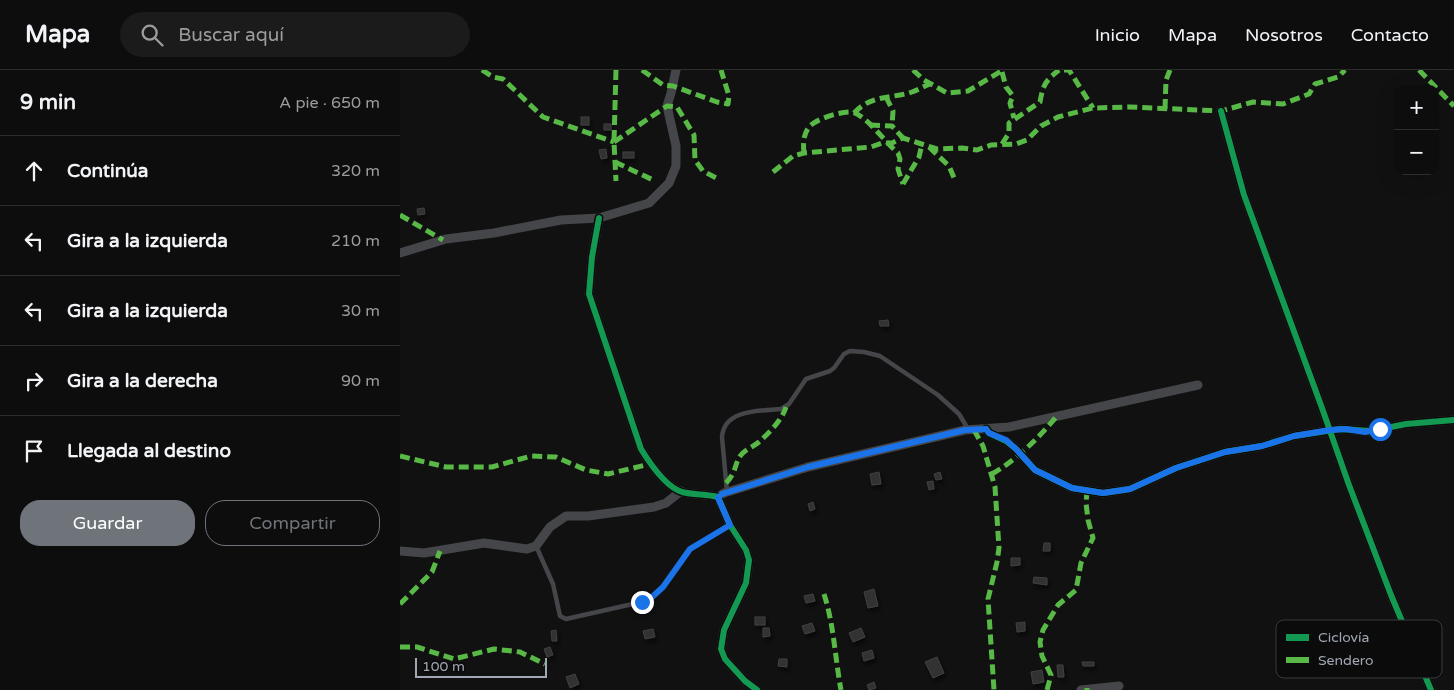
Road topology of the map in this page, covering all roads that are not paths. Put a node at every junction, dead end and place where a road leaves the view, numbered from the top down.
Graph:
1 (676, 70) edge
2 (1221, 112) dead end
3 (599, 218) junction
4 (400, 253) edge
5 (1198, 385) dead end
6 (1454, 420) edge
7 (986, 429) junction
8 (968, 430) junction
9 (1330, 430) junction
10 (681, 492) junction
11 (727, 492) junction
12 (718, 498) junction
13 (730, 525) junction
14 (536, 546) junction
15 (400, 551) edge
16 (1403, 620) edge
17 (1426, 678) edge
18 (1119, 686) dead end
19 (757, 690) edge
20 (1081, 690) edge
21 (1431, 690) edge

1 - 3 street
2 - 9 street
3 - 4 street
3 - 10 street
5 - 7 street
6 - 9 street
7 - 8 street
7 - 9 street
8 - 11 street
8 - 11 lane
9 - 16 street
10 - 12 street
10 - 14 street
11 - 12 street
12 - 13 street
13 - 14 lane
13 - 19 street
14 - 15 street
17 - 21 street
18 - 20 street

